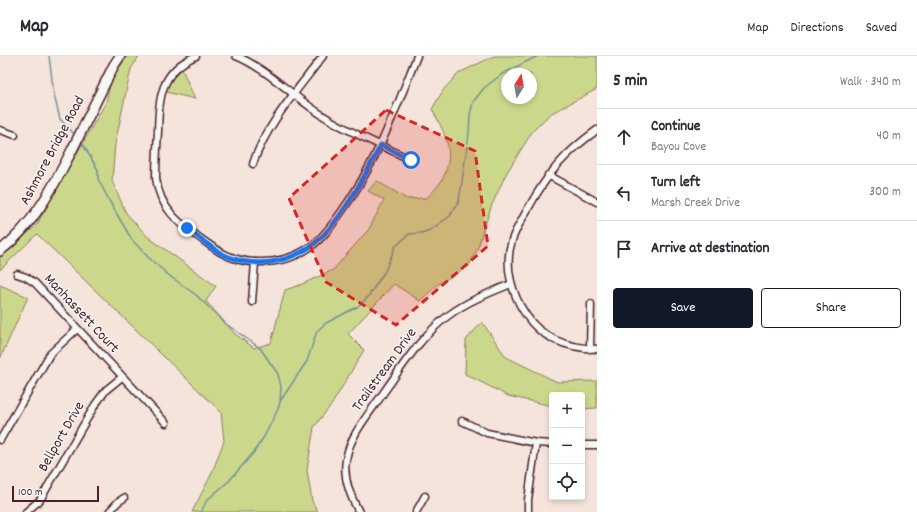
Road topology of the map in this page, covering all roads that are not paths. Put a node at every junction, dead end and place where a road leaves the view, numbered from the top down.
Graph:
1 (120, 56) edge
2 (196, 56) edge
3 (236, 56) edge
4 (323, 56) edge
5 (417, 56) edge
6 (244, 57) edge
7 (294, 95) junction
8 (0, 130) edge
9 (597, 130) edge
10 (15, 135) dead end
11 (381, 145) junction
12 (411, 160) dead end
13 (253, 164) dead end
14 (548, 175) junction
15 (597, 202) edge
16 (0, 251) edge
17 (255, 262) junction
18 (17, 274) dead end
19 (511, 284) junction
20 (252, 302) dead end
21 (591, 304) dead end
22 (77, 329) junction
23 (590, 349) junction
24 (597, 349) edge
25 (122, 377) junction
26 (462, 422) dead end
27 (166, 424) dead end
28 (0, 440) edge
29 (536, 443) junction
30 (549, 444) edge
31 (585, 445) edge
32 (597, 445) edge
33 (425, 496) dead end
34 (124, 498) dead end
35 (26, 512) edge
36 (109, 512) edge
37 (359, 512) edge
38 (416, 512) edge
39 (528, 512) edge

1 - 16 main road, Ashmore Bridge Road
2 - 17 street
3 - 6 street
4 - 7 street
5 - 11 street
6 - 7 street
7 - 11 street
7 - 13 street
8 - 10 street
9 - 14 street
11 - 12 street
11 - 17 street
14 - 15 street
14 - 19 street
17 - 20 street
18 - 22 street, Manhassett Court
19 - 23 street
19 - 37 street, Trailstream Drive
21 - 23 street
22 - 25 street, Manhassett Court
22 - 28 street
23 - 24 street
25 - 27 street, Manhassett Court
25 - 35 street, Bellport Drive
26 - 29 street
29 - 30 street
29 - 39 street
31 - 32 street
33 - 38 street
34 - 36 street

